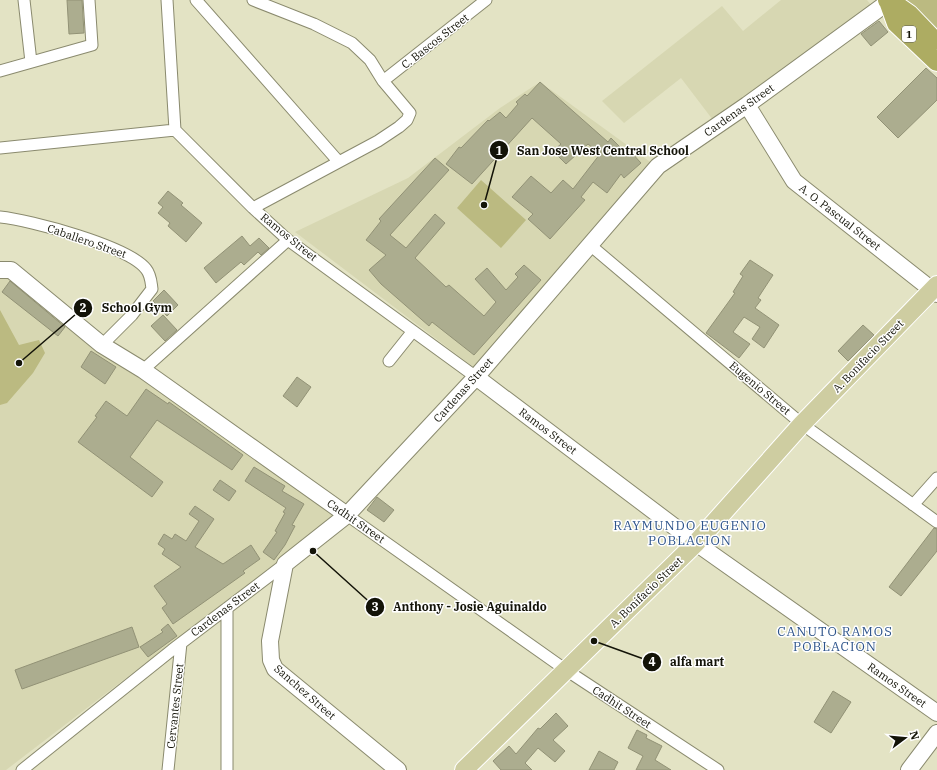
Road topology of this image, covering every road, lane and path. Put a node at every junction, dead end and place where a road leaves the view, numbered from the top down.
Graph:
1 (24, 0) edge
2 (89, 0) edge
3 (167, 0) edge
4 (196, 0) edge
5 (253, 0) edge
6 (485, 0) edge
7 (889, 0) edge
8 (937, 44) edge
9 (937, 61) edge
10 (31, 62) junction
11 (0, 71) edge
12 (383, 82) junction
13 (747, 105) junction
14 (175, 130) junction
15 (0, 148) edge
16 (338, 161) junction
17 (253, 208) junction
18 (0, 217) edge
19 (288, 240) junction
20 (590, 245) junction
21 (0, 270) edge
22 (935, 290) edge
23 (413, 331) junction
24 (102, 344) junction
25 (389, 361) dead end
26 (143, 370) junction
27 (476, 377) junction
28 (802, 424) junction
29 (937, 478) edge
30 (913, 504) junction
31 (347, 515) junction
32 (937, 522) edge
33 (696, 543) junction
34 (285, 564) junction
35 (227, 608) junction
36 (181, 642) junction
37 (566, 670) junction
38 (937, 713) edge
39 (937, 733) edge
40 (22, 770) edge
41 (168, 770) edge
42 (227, 770) edge
43 (398, 770) edge
44 (464, 770) edge
45 (718, 770) edge
46 (909, 770) edge

1 - 10 street
2 - 10 street
3 - 14 street
4 - 16 street
5 - 12 street
6 - 12 street, C. Bascos Street
7 - 8 highway, 1
7 - 9 highway, 1
7 - 13 street, Cardenas Street
10 - 11 street
12 - 16 street
13 - 20 street, Cardenas Street
13 - 22 street, A. O. Pascual Street
14 - 15 street
14 - 17 street, Ramos Street
16 - 17 street
17 - 19 street, Ramos Street
18 - 24 street, Caballero Street
19 - 23 street, Ramos Street
19 - 26 street
20 - 27 street, Cardenas Street
20 - 28 street, Eugenio Street
21 - 24 street, Cadhit Street
22 - 28 main road, A. Bonifacio Street
23 - 25 street
23 - 27 street, Ramos Street
24 - 26 street, Cadhit Street
26 - 31 street, Cadhit Street
27 - 31 street, Cardenas Street
27 - 33 street, Ramos Street
28 - 30 street, Eugenio Street
28 - 33 main road, A. Bonifacio Street
29 - 30 street
30 - 32 street, Eugenio Street
31 - 34 street, Cardenas Street
31 - 37 street, Cadhit Street
33 - 37 main road, A. Bonifacio Street
33 - 38 street, Ramos Street
34 - 35 street, Cardenas Street
34 - 43 street, Sanchez Street
35 - 36 street, Cardenas Street
35 - 42 street
36 - 40 street, Cardenas Street
36 - 41 street, Cervantes Street
37 - 44 main road, A. Bonifacio Street
37 - 45 street, Cadhit Street
39 - 46 street

